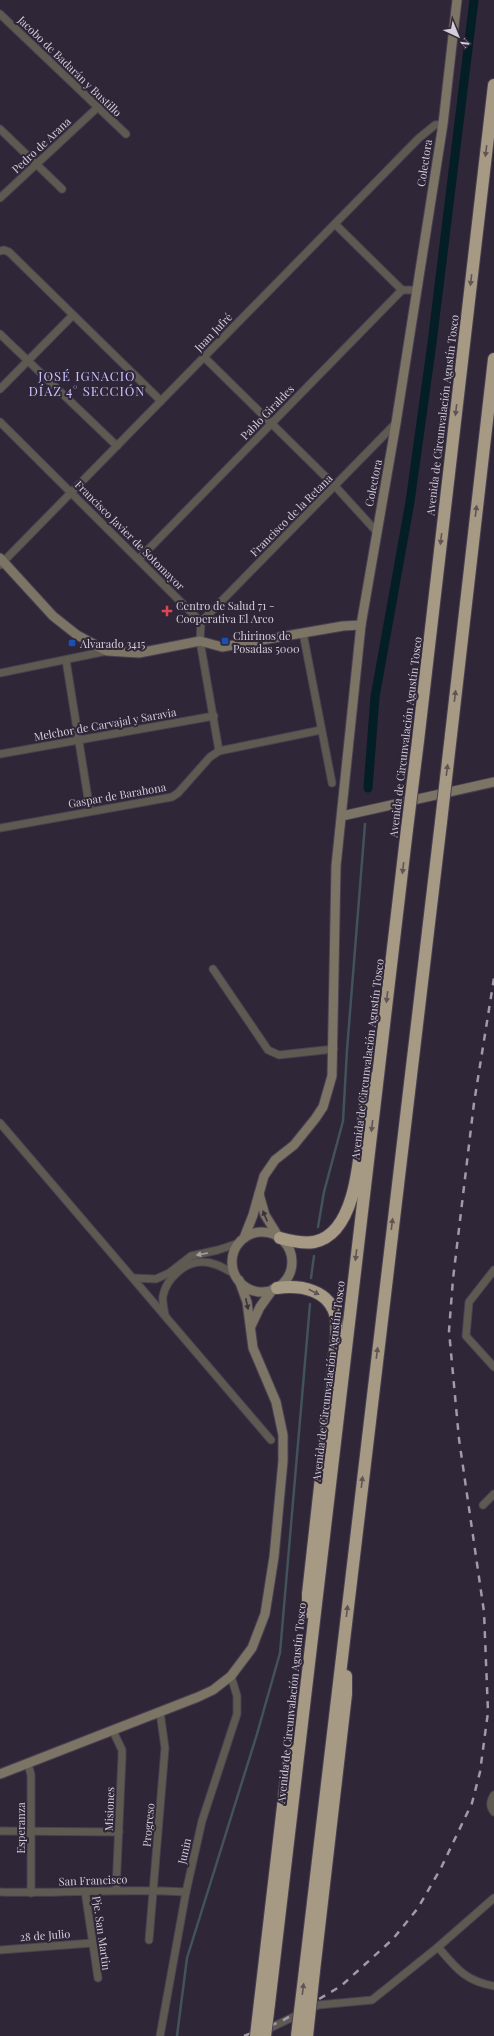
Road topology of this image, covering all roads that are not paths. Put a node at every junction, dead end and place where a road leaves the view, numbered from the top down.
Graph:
1 (457, 0) edge
2 (0, 14) edge
3 (494, 85) edge
4 (98, 107) junction
5 (443, 124) junction
6 (0, 129) edge
7 (126, 134) dead end
8 (36, 164) junction
9 (62, 189) dead end
10 (0, 198) edge
11 (335, 224) junction
12 (0, 251) edge
13 (402, 290) junction
14 (416, 290) junction
15 (72, 316) junction
16 (0, 334) edge
17 (204, 357) junction
18 (494, 359) edge
19 (28, 361) junction
20 (0, 389) edge
21 (161, 401) junction
22 (0, 422) edge
23 (271, 423) junction
24 (396, 423) junction
25 (117, 446) junction
26 (335, 486) junction
27 (72, 492) junction
28 (376, 531) junction
29 (139, 559) junction
30 (1, 562) edge
31 (201, 622) junction
32 (362, 625) junction
33 (303, 633) junction
34 (200, 641) junction
35 (107, 651) junction
36 (66, 660) junction
37 (0, 673) edge
38 (214, 716) junction
39 (322, 730) junction
40 (79, 739) junction
41 (219, 751) junction
42 (0, 754) edge
43 (494, 782) edge
44 (332, 783) dead end
45 (90, 811) junction
46 (342, 816) junction
47 (0, 828) edge
48 (213, 969) dead end
49 (382, 1044) junction
50 (334, 1049) junction
51 (0, 1124) edge
52 (259, 1193) junction
53 (279, 1237) junction
54 (242, 1240) junction
55 (494, 1270) edge
56 (237, 1277) junction
57 (133, 1278) junction
58 (275, 1288) junction
59 (165, 1315) junction
60 (250, 1330) junction
61 (494, 1365) edge
62 (271, 1440) dead end
63 (494, 1494) edge
64 (483, 1505) dead end
65 (309, 1659) junction
66 (231, 1676) junction
67 (160, 1712) junction
68 (113, 1731) junction
69 (28, 1764) junction
70 (0, 1774) edge
71 (492, 1798) edge
72 (494, 1812) edge
73 (31, 1830) junction
74 (0, 1831) edge
75 (119, 1832) junction
76 (116, 1890) junction
77 (154, 1890) junction
78 (85, 1891) junction
79 (0, 1892) edge
80 (186, 1892) junction
81 (31, 1893) junction
82 (494, 1898) edge
83 (150, 1940) dead end
84 (92, 1943) junction
85 (438, 1947) junction
86 (0, 1950) edge
87 (310, 1970) junction
88 (98, 1978) dead end
89 (494, 1986) edge
90 (265, 2003) junction
91 (160, 2036) edge
92 (255, 2036) edge
93 (265, 2036) edge
94 (297, 2036) edge
95 (307, 2036) edge

1 - 5 main road, Colectora
2 - 4 street, Jacobo de Badarán y Bustillo
3 -> 49 highway, Avenida de Circunvalación Agustín Tosco, bridge
4 - 7 street, Jacobo de Badarán y Bustillo
4 - 8 street, Pedro de Arana
5 - 11 street, Juan Jufré
5 - 14 main road, Colectora
6 - 8 street
8 - 9 street
8 - 10 street, Pedro de Arana
11 - 13 street
11 - 17 street, Juan Jufré
12 - 15 street
13 - 14 street
13 - 23 street, Pablo Giraldes
14 - 24 main road, Colectora
15 - 19 street
15 - 21 street
16 - 19 street
17 - 21 street, Juan Jufré
17 - 23 street
87 -> 18 highway, bridge
19 - 20 street
19 - 25 street
21 - 25 street, Juan Jufré
22 - 27 street, Francisco Javier de Sotomayor
23 - 26 street
23 - 29 street, Pablo Giraldes
24 - 26 street, Francisco de la Retana
24 - 28 main road, Colectora
25 - 27 street, Juan Jufré
26 - 28 street
26 - 31 street, Francisco de la Retana
27 - 29 street, Francisco Javier de Sotomayor
27 - 30 street, Juan Jufré
28 - 32 main road, Colectora
29 - 31 street, Francisco Javier de Sotomayor
30 - 35 main road
31 - 34 street
32 - 33 main road
32 - 46 main road, Colectora
33 - 34 main road
33 - 39 street
34 - 35 main road
34 - 38 street
35 - 36 street
36 - 37 street
36 - 40 street
38 - 40 street, Melchor de Carvajal y Saravia
38 - 41 street
39 - 41 street
39 - 44 street
40 - 42 street, Melchor de Carvajal y Saravia
40 - 45 street
41 - 45 street, Gaspar de Barahona
43 - 46 main road
45 - 47 street, Gaspar de Barahona
46 - 50 main road, Colectora
48 - 50 street
49 - 53 highway
49 -> 65 highway, Avenida de Circunvalación Agustín Tosco
50 - 52 main road, Colectora
51 - 57 street
53 -> 52 main road
52 - 54 main road, Colectora
53 - 54 main road
53 - 58 main road
54 - 56 main road
54 -> 57 street
55 - 61 street
56 - 58 main road
56 - 59 street
56 -> 60 main road
57 - 59 street
58 - 60 main road
58 -> 65 highway
59 - 62 street
60 - 66 main road
63 - 64 street
65 - 90 highway, Avenida de Circunvalación Agustín Tosco
66 - 67 main road
66 - 80 street, Junin
67 - 68 main road
67 - 77 street, Progreso
68 - 69 main road
68 - 75 street, Misiones
69 - 70 main road
69 - 73 street, Esperanza
71 - 72 street
73 - 74 street
73 - 75 street
73 - 81 street, Esperanza
75 - 76 street, Misiones
76 - 77 street, San Francisco
76 - 78 street, San Francisco
77 - 80 street, San Francisco
77 - 83 street, Progreso
78 - 81 street, San Francisco
78 - 84 street, Pje. San Martin
79 - 81 street, San Francisco
80 - 91 street, Junin
82 - 85 street
84 - 86 street, 28 de Julio
84 - 88 street, Pje. San Martin
85 - 89 street
85 - 92 street
94 -> 87 highway, bridge
87 - 95 highway, bridge
90 - 92 highway, bridge
90 - 93 highway, Avenida de Circunvalación Agustín Tosco, bridge

